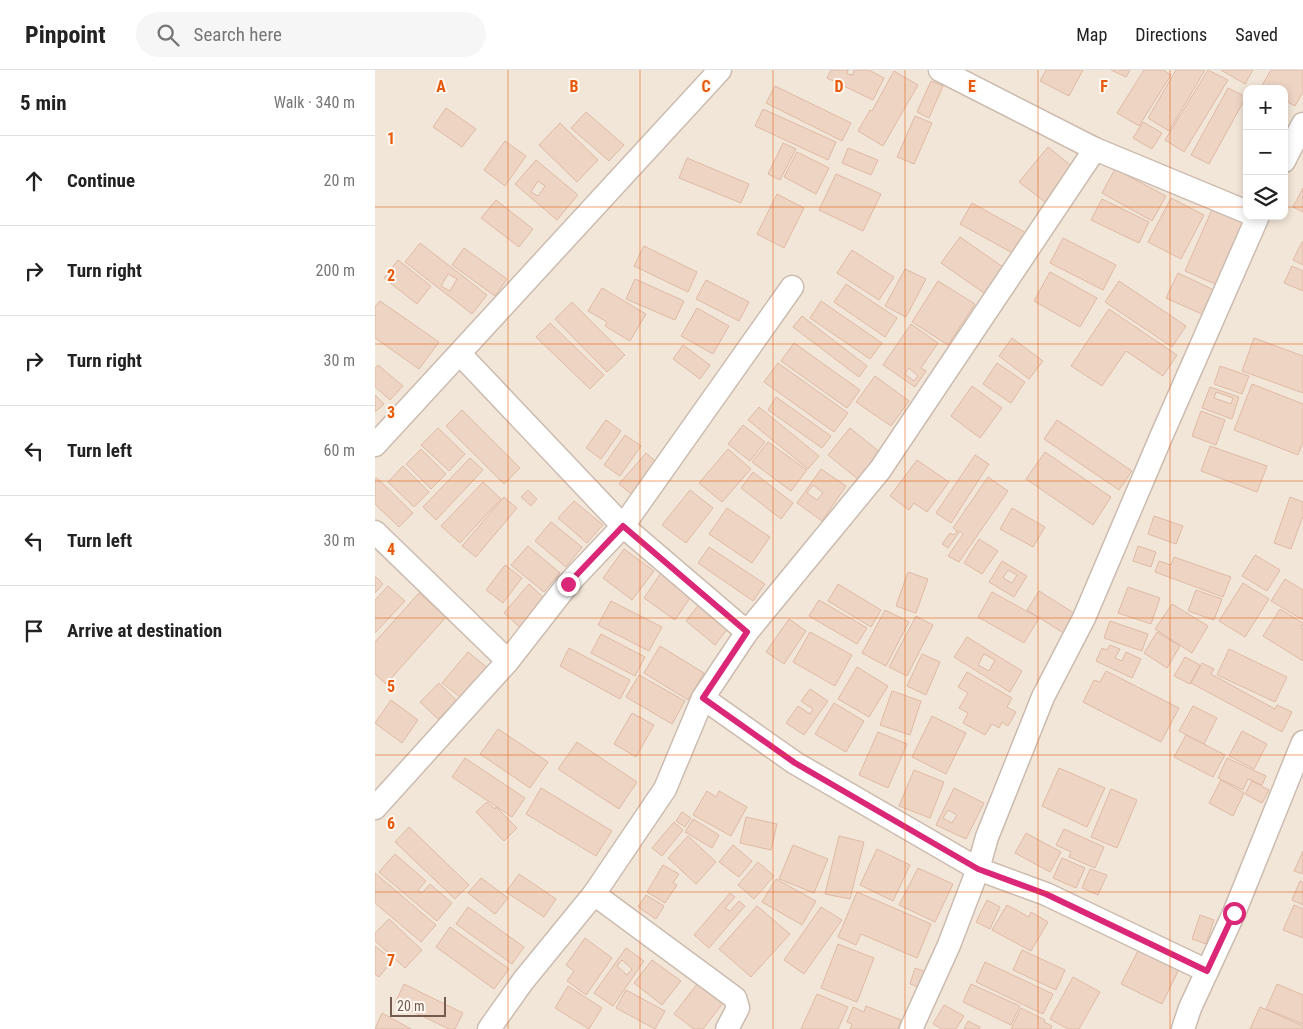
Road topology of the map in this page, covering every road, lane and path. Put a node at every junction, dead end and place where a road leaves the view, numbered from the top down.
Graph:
1 (720, 70) edge
2 (940, 70) edge
3 (1303, 124) edge
4 (1095, 150) junction
5 (1288, 153) edge
6 (1243, 211) edge
7 (1253, 220) edge
8 (792, 287) dead end
9 (460, 354) junction
10 (375, 445) edge
11 (623, 526) junction
12 (375, 532) edge
13 (747, 632) junction
14 (508, 661) junction
15 (703, 698) junction
16 (1303, 742) edge
17 (375, 808) edge
18 (978, 869) junction
19 (594, 894) junction
20 (1207, 971) junction
21 (489, 1029) edge
22 (727, 1029) edge
23 (911, 1029) edge
24 (1183, 1029) edge

1 - 9 street
2 - 4 street
3 - 5 street
4 - 6 street
4 - 13 street
7 - 18 street
8 - 11 street
9 - 10 street
9 - 11 street
11 - 13 street
11 - 14 street
12 - 14 street
13 - 15 street
14 - 17 street
15 - 18 street
15 - 19 street
16 - 20 street
18 - 20 street
18 - 23 street
19 - 21 street
19 - 22 street
20 - 24 street

